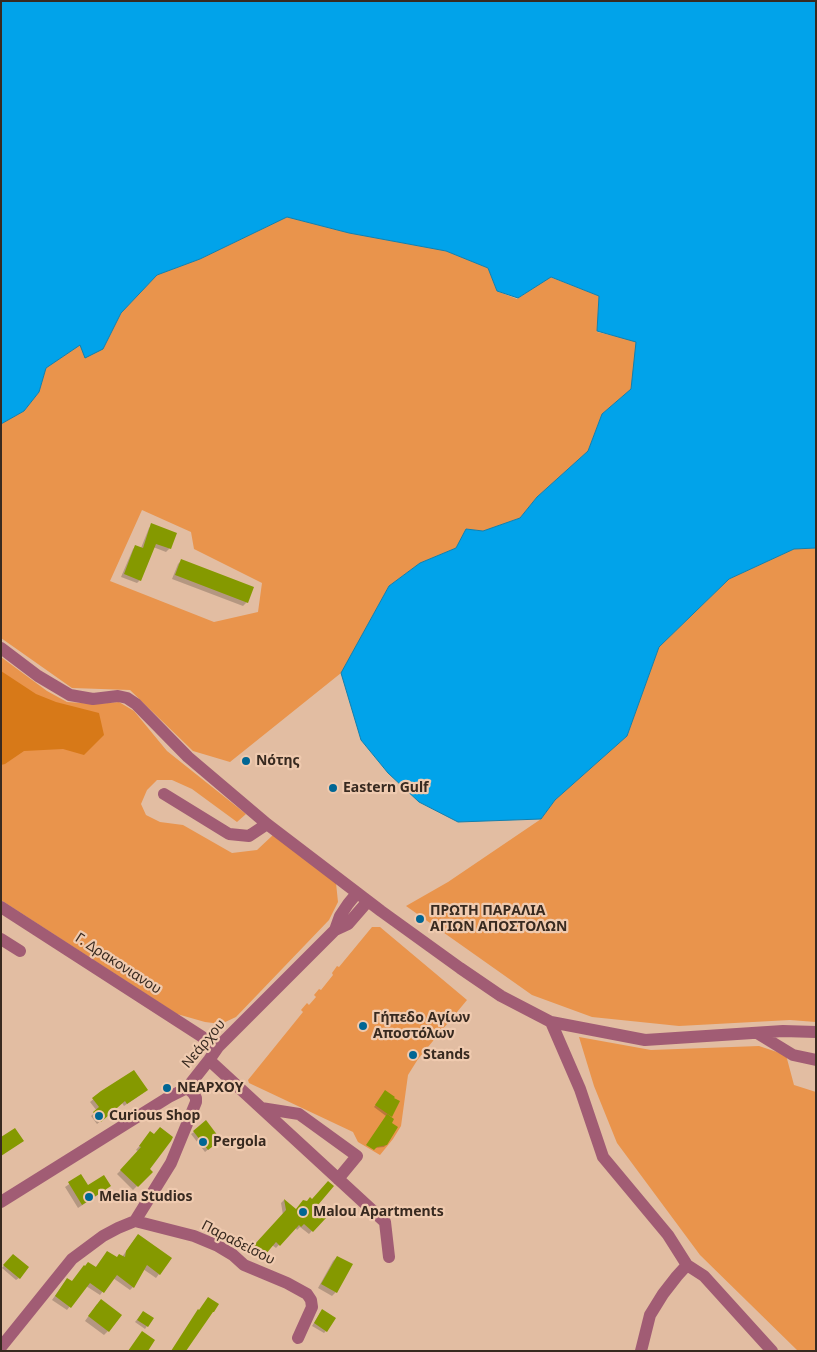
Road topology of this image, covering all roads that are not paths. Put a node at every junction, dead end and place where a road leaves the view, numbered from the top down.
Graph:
1 (1, 648) edge
2 (164, 794) dead end
3 (266, 824) junction
4 (345, 884) junction
5 (357, 893) junction
6 (368, 901) junction
7 (348, 904) junction
8 (1, 907) edge
9 (381, 911) junction
10 (359, 913) junction
11 (335, 930) junction
12 (1, 938) edge
13 (20, 951) dead end
14 (550, 1022) junction
15 (816, 1032) edge
16 (757, 1033) junction
17 (218, 1047) junction
18 (209, 1060) junction
19 (816, 1060) edge
20 (186, 1088) junction
21 (261, 1108) junction
22 (338, 1178) junction
23 (1, 1202) edge
24 (135, 1221) junction
25 (389, 1257) dead end
26 (687, 1265) junction
27 (298, 1338) dead end
28 (1, 1348) edge
29 (641, 1351) edge
30 (772, 1351) edge

1 - 3 street
2 - 3 street
3 - 4 street
4 - 5 street
4 - 7 street
5 - 6 street
5 - 7 street, Νεάρχου
6 - 9 street
6 - 10 street, Νεάρχου
7 - 11 street, Νεάρχου
8 - 17 street, Γ. Δρακονιανου
9 - 10 street
9 - 14 street
10 - 11 street, Νεάρχου
11 - 17 street, Νεάρχου
12 - 13 street
14 - 16 street
14 - 26 street
15 - 16 street
16 - 19 street
17 - 18 street, Νεάρχου
18 - 20 street, Νεάρχου
18 - 21 street
20 - 23 street, Νεάρχου
20 - 24 street
21 - 22 street
21 - 22 street
22 - 25 street
24 - 27 street, Παραδείσου
24 - 28 street
26 - 29 street
26 - 30 street

